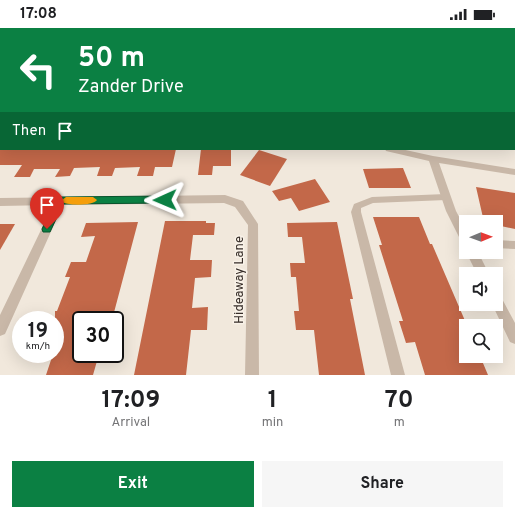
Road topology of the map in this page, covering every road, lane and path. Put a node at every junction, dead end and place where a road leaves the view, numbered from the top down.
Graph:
1 (394, 150) edge
2 (434, 159) junction
3 (515, 172) edge
4 (446, 197) junction
5 (60, 201) junction
6 (0, 202) edge
7 (459, 226) edge
8 (503, 244) edge
9 (515, 245) edge
10 (502, 311) edge
11 (0, 328) edge
12 (515, 337) edge
13 (252, 375) edge
14 (398, 375) edge

1 - 2 street
2 - 3 street
2 - 4 street
4 - 7 street
4 - 14 lane
5 - 6 street
5 - 11 street
5 - 13 street, Hideaway Lane
8 - 9 lane
10 - 12 street

